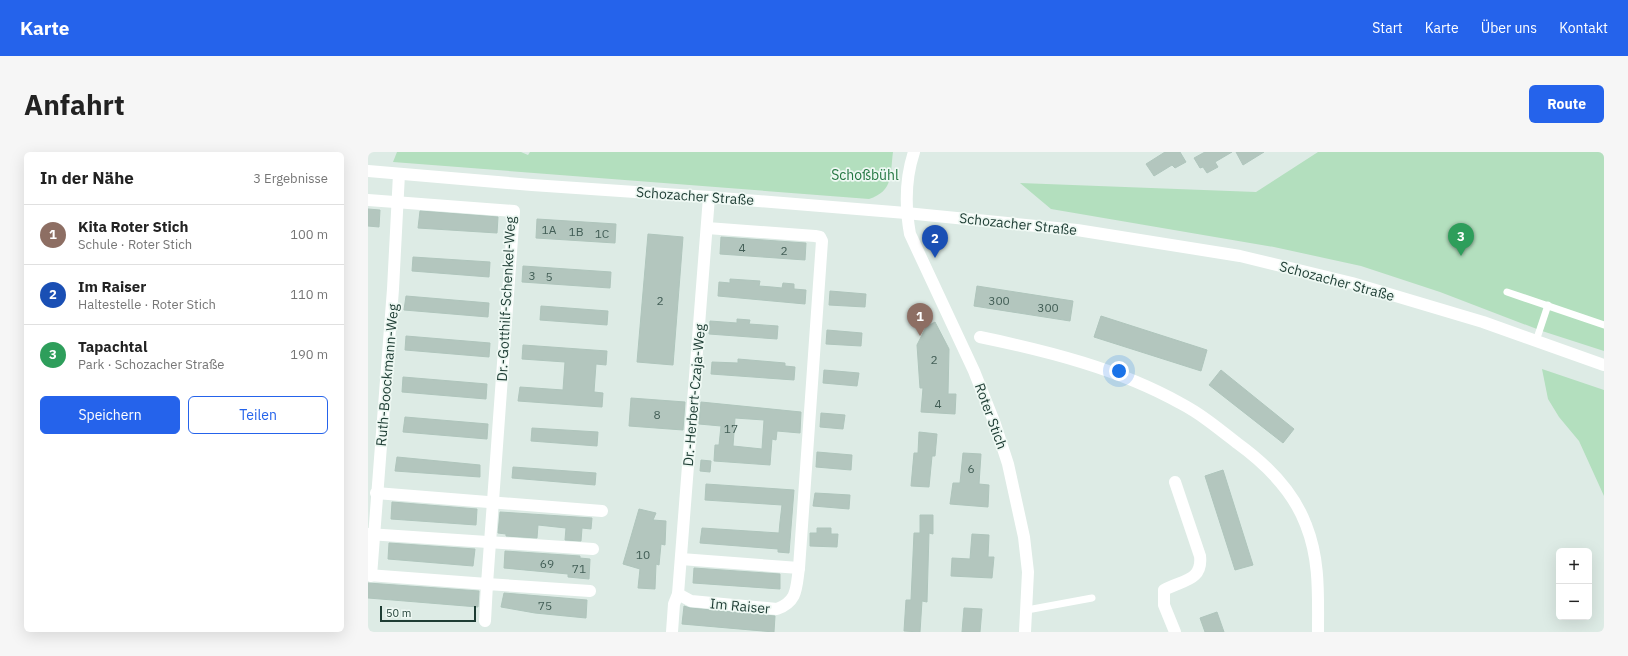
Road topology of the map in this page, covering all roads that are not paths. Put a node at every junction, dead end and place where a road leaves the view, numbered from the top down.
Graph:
1 (914, 152) edge
2 (368, 171) edge
3 (399, 174) junction
4 (709, 197) junction
5 (368, 200) edge
6 (396, 202) junction
7 (906, 213) junction
8 (707, 228) junction
9 (1507, 292) dead end
10 (1548, 306) junction
11 (1604, 325) edge
12 (980, 337) dead end
13 (1536, 341) junction
14 (1604, 365) edge
15 (1175, 482) dead end
16 (376, 493) junction
17 (491, 503) junction
18 (602, 511) dead end
19 (370, 534) edge
20 (491, 542) junction
21 (593, 549) dead end
22 (681, 559) junction
23 (799, 568) junction
24 (369, 575) edge
25 (487, 584) junction
26 (590, 591) dead end
27 (678, 594) junction
28 (1092, 598) dead end
29 (1027, 610) junction
30 (485, 621) dead end
31 (672, 632) edge
32 (1025, 632) edge
33 (1175, 632) edge
34 (1318, 632) edge

1 - 7 street, Roter Stich
2 - 3 street, Schozacher Straße
3 - 4 street, Schozacher Straße
3 - 6 street, Ruth-Boockmann-Weg
4 - 7 street, Schozacher Straße
4 - 8 street, Dr.-Herbert-Czaja-Weg
5 - 6 street
6 - 16 street, Ruth-Boockmann-Weg
6 - 17 street, Dr.-Gotthilf-Schenkel-Weg
7 - 13 street, Schozacher Straße
7 - 29 street, Roter Stich
8 - 22 street, Dr.-Herbert-Czaja-Weg
8 - 23 street, Im Raiser
9 - 10 lane
10 - 11 lane
10 - 13 lane
12 - 34 street
13 - 14 street, Schozacher Straße
15 - 33 street
16 - 17 street
16 - 19 street, Ruth-Boockmann-Weg
17 - 18 street
17 - 20 street, Dr.-Gotthilf-Schenkel-Weg
19 - 20 street
19 - 24 street, Ruth-Boockmann-Weg
20 - 21 street
20 - 25 street, Dr.-Gotthilf-Schenkel-Weg
22 - 23 street
22 - 27 street, Dr.-Herbert-Czaja-Weg
23 - 27 street, Im Raiser
24 - 25 street
25 - 26 street
25 - 30 street, Dr.-Gotthilf-Schenkel-Weg
27 - 31 street, Dr.-Herbert-Czaja-Weg
28 - 29 lane
29 - 32 street, Roter Stich

